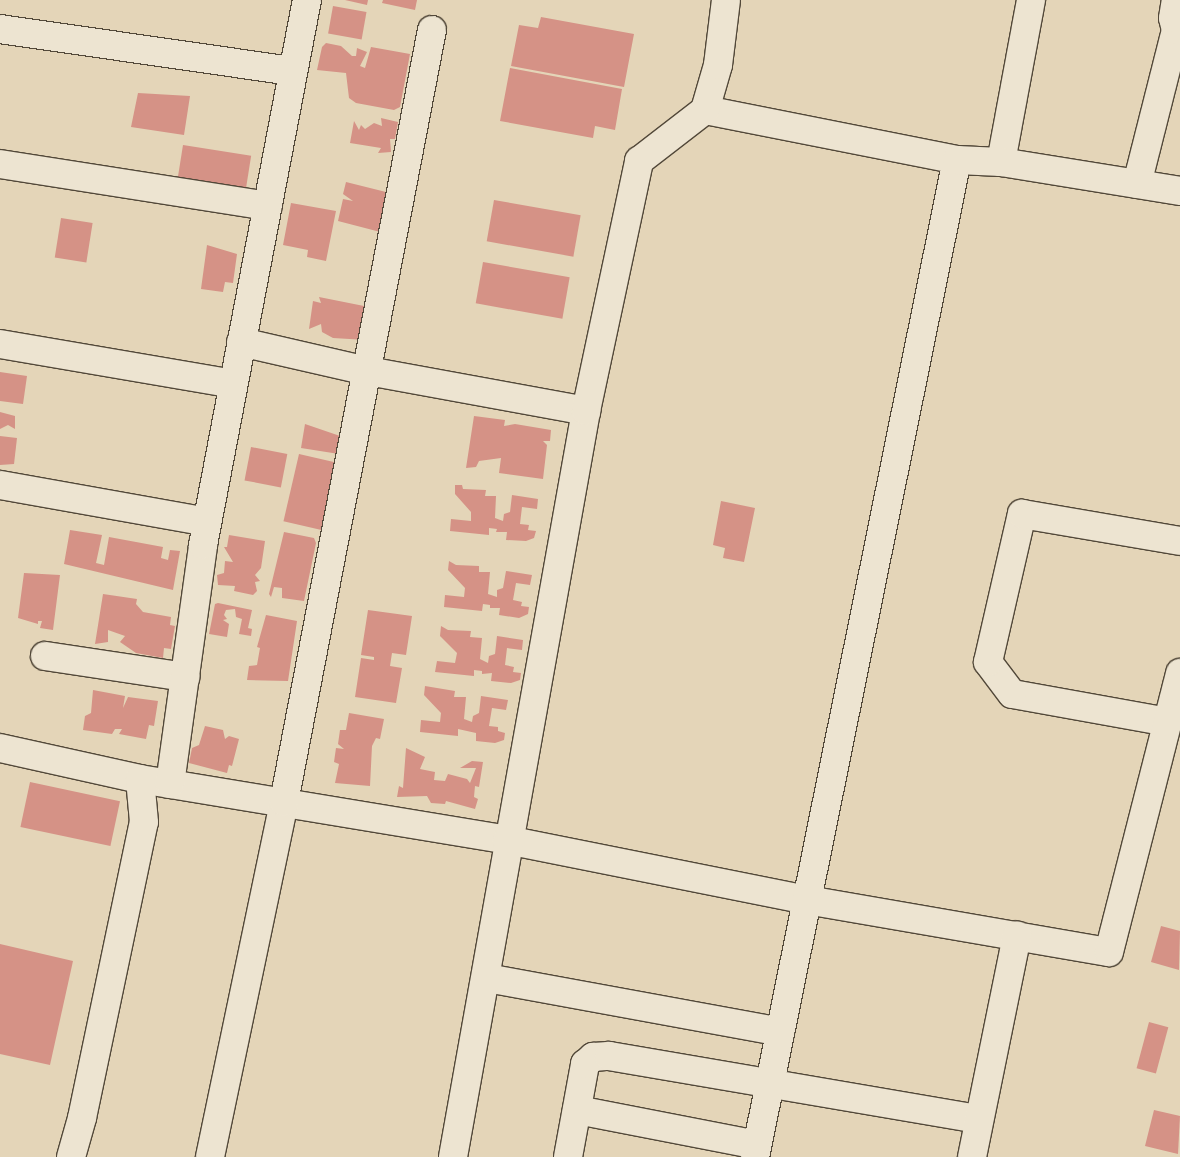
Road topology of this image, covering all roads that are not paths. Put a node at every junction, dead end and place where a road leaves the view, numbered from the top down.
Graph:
1 (307, 0) edge
2 (726, 0) edge
3 (1031, 0) edge
4 (1176, 0) edge
5 (0, 29) edge
6 (432, 30) dead end
7 (1178, 30) edge
8 (293, 71) junction
9 (705, 110) junction
10 (957, 160) junction
11 (1001, 162) junction
12 (0, 164) edge
13 (1137, 184) junction
14 (1180, 191) edge
15 (268, 206) junction
16 (241, 342) junction
17 (0, 344) edge
18 (368, 371) junction
19 (233, 384) junction
20 (586, 411) junction
21 (0, 485) edge
22 (207, 522) junction
23 (1180, 541) edge
24 (45, 656) dead end
25 (1180, 673) edge
26 (185, 677) junction
27 (1168, 722) junction
28 (0, 748) edge
29 (140, 779) junction
30 (170, 784) junction
31 (284, 802) junction
32 (507, 840) junction
33 (807, 900) junction
34 (1017, 936) junction
35 (487, 978) junction
36 (780, 1032) junction
37 (770, 1082) junction
38 (577, 1110) junction
39 (979, 1119) junction
40 (756, 1151) edge
41 (71, 1157) edge
42 (210, 1157) edge
43 (453, 1157) edge
44 (568, 1157) edge
45 (972, 1157) edge

1 - 8 street
2 - 9 street
3 - 11 street
4 - 7 street
5 - 8 street
6 - 18 street
7 - 13 street
8 - 15 street
9 - 10 street
9 - 20 street
10 - 11 street
10 - 33 street
11 - 13 street
12 - 15 street
13 - 14 street
15 - 16 street
16 - 18 street
16 - 19 street
17 - 19 street
18 - 20 street
18 - 31 street
19 - 22 street
20 - 32 street
21 - 22 street
22 - 26 street
23 - 27 street
24 - 26 street
25 - 27 street
26 - 30 street
27 - 34 street
28 - 29 street
29 - 30 street
29 - 41 street
30 - 31 street
31 - 32 street
31 - 42 street
32 - 33 street
32 - 35 street
33 - 34 street
33 - 36 street
34 - 39 street
35 - 36 street
35 - 43 street
36 - 37 street
37 - 38 street
37 - 39 street
37 - 40 street
38 - 40 street
38 - 44 street
39 - 45 street

